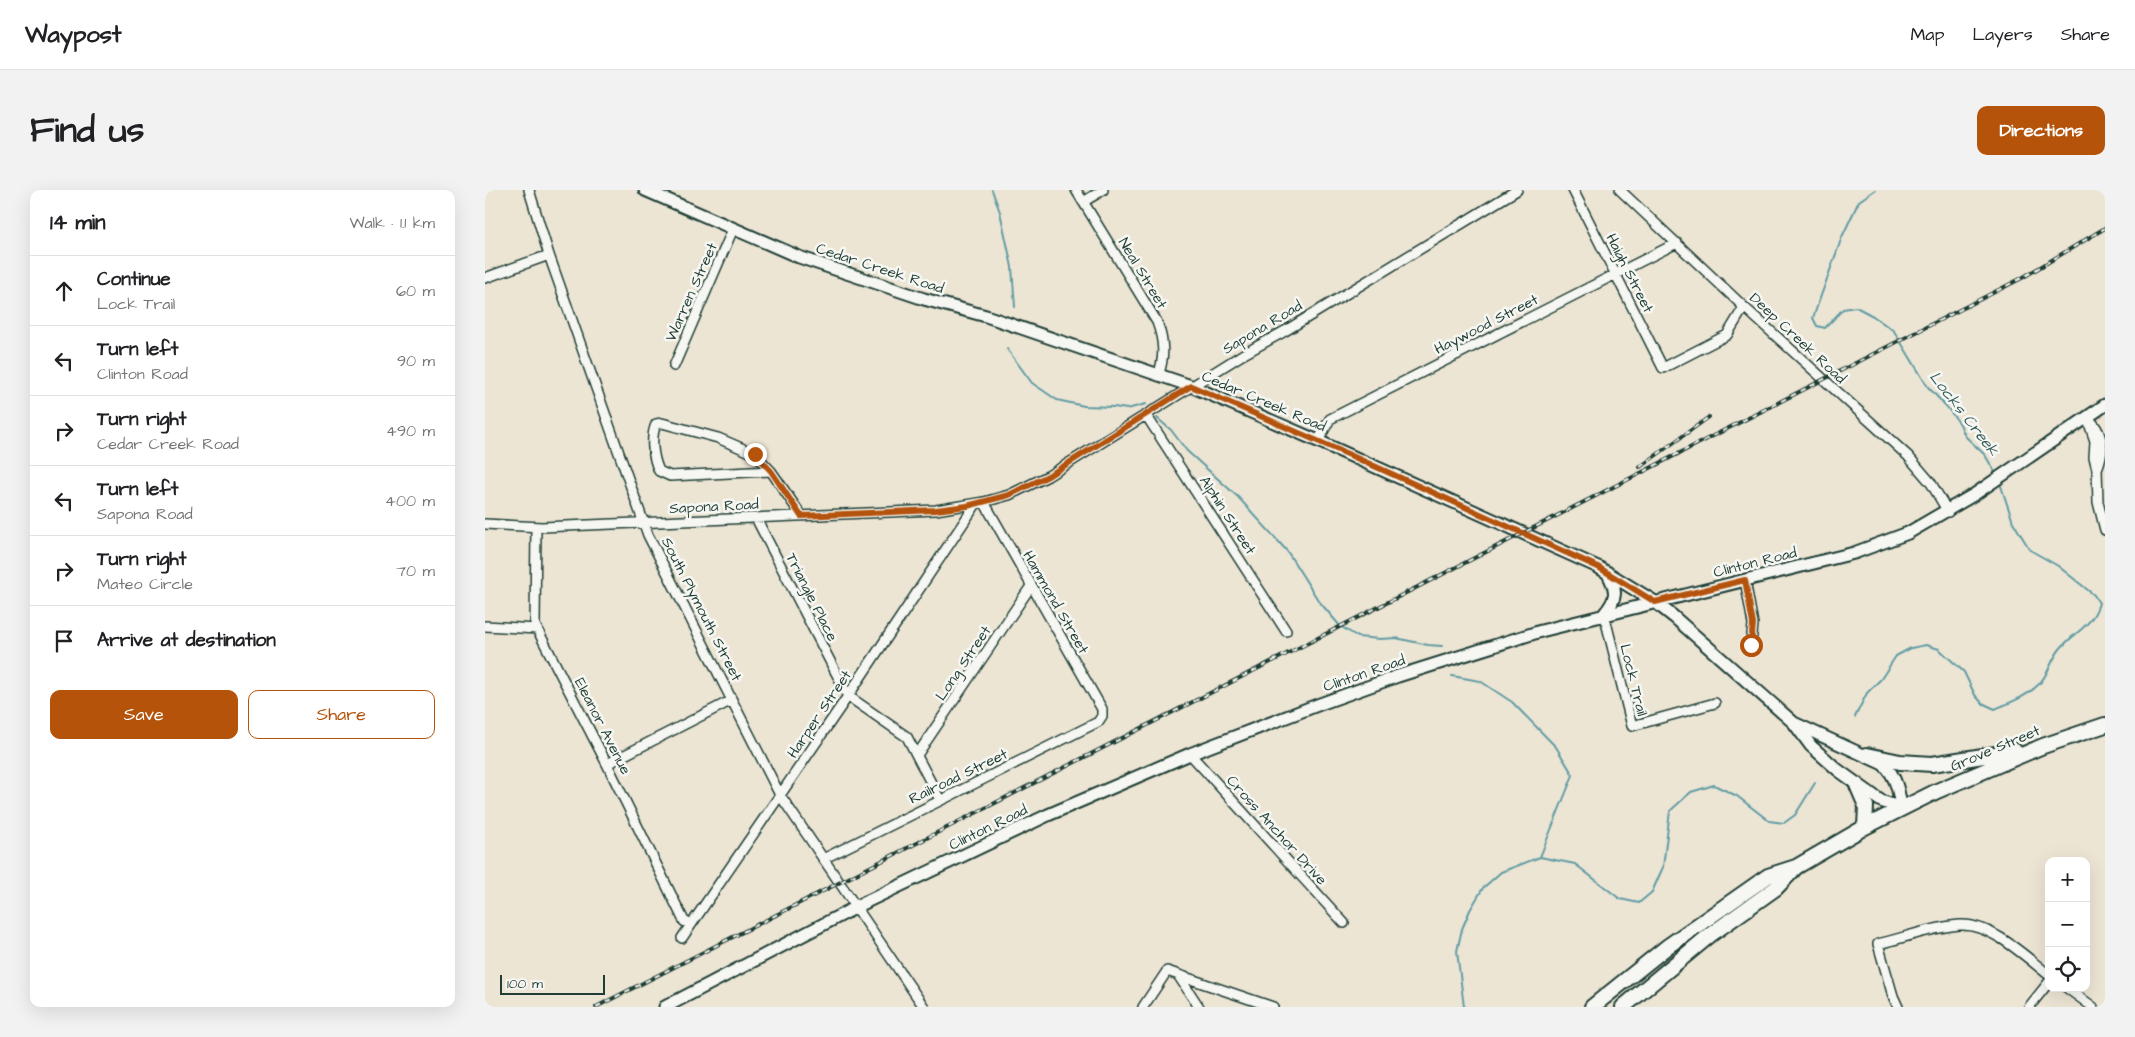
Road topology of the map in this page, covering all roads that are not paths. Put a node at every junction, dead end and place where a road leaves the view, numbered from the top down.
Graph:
1 (529, 190) edge
2 (645, 190) edge
3 (1076, 190) edge
4 (1103, 190) edge
5 (1517, 190) edge
6 (1573, 190) edge
7 (1620, 191) edge
8 (1083, 202) junction
9 (733, 229) junction
10 (1677, 243) junction
11 (549, 255) junction
12 (1615, 276) junction
13 (485, 278) edge
14 (1744, 307) junction
15 (674, 366) dead end
16 (1158, 376) junction
17 (1191, 386) junction
18 (2105, 406) edge
19 (1146, 415) junction
20 (2087, 417) junction
21 (1318, 441) junction
22 (2104, 446) edge
23 (2097, 469) junction
24 (771, 471) junction
25 (980, 503) junction
26 (1948, 512) junction
27 (801, 516) junction
28 (756, 518) junction
29 (643, 523) junction
30 (485, 524) edge
31 (536, 527) junction
32 (2105, 530) edge
33 (1607, 572) junction
34 (1745, 580) junction
35 (1031, 586) junction
36 (1655, 602) junction
37 (1604, 614) junction
38 (485, 626) edge
39 (537, 629) junction
40 (1286, 631) dead end
41 (1751, 645) dead end
42 (848, 696) junction
43 (732, 700) junction
44 (1715, 703) dead end
45 (1102, 716) joint
46 (1794, 723) junction
47 (2105, 725) edge
48 (2043, 746) junction
49 (1190, 754) junction
50 (917, 755) junction
51 (1867, 755) junction
52 (607, 764) junction
53 (1857, 785) junction
54 (780, 795) junction
55 (940, 800) junction
56 (1901, 808) junction
57 (1865, 827) junction
58 (823, 859) junction
59 (1796, 867) junction
60 (856, 908) junction
61 (1344, 924) dead end
62 (691, 925) junction
63 (682, 938) dead end
64 (2045, 972) edge
65 (1178, 975) junction
66 (2045, 987) edge
67 (2072, 992) edge
68 (665, 1007) edge
69 (924, 1007) edge
70 (1143, 1007) edge
71 (1199, 1007) edge
72 (1273, 1007) edge
73 (1592, 1007) edge
74 (1623, 1007) edge
75 (1898, 1007) edge
76 (2029, 1007) edge
77 (2093, 1007) edge

1 - 11 street, South Plymouth Street
2 - 9 main road, Cedar Creek Road
3 - 8 street, Neal Street
4 - 8 street
5 - 17 street, Sapona Road
6 - 12 street, Haigh Street
7 - 10 street, Deep Creek Road
8 - 16 street, Neal Street
9 - 15 street, Warren Street
9 - 16 main road, Cedar Creek Road
10 - 12 street, Haywood Street
10 - 14 street, Deep Creek Road
11 - 13 street
11 - 29 street, South Plymouth Street
12 - 14 street, Haigh Street
12 - 21 street, Haywood Street
14 - 26 street, Deep Creek Road
16 - 17 main road, Cedar Creek Road
17 - 19 street, Sapona Road
17 - 21 main road, Cedar Creek Road
18 - 20 main road, Clinton Road
19 - 25 street, Sapona Road
19 - 40 street, Alphin Street
20 - 22 street
20 - 23 street
20 - 26 main road, Clinton Road
21 - 33 main road, Cedar Creek Road
22 - 23 street
23 - 32 street
24 - 24 street
24 - 27 street
25 - 27 street, Sapona Road
25 - 35 street, Hammond Street
25 - 42 street, Harper Street
26 - 34 main road, Clinton Road
27 - 28 street, Sapona Road
28 - 29 street, Sapona Road
28 - 42 street, Triangle Place
29 - 31 street, Sapona Road
29 - 43 street, South Plymouth Street
30 - 31 street, Sapona Road
31 - 39 street, Eleanor Avenue
33 - 36 main road, Cedar Creek Road
33 - 37 main road
34 - 36 main road, Clinton Road
34 - 41 street
35 - 45 street, Hammond Street
35 - 50 street, Long Street
36 - 37 main road, Clinton Road
36 - 46 main road, Cedar Creek Road
37 - 44 street, Lock Trail
37 - 49 main road, Clinton Road
38 - 39 street
39 - 52 street, Eleanor Avenue
42 - 50 street, Triangle Place
42 - 54 street, Harper Street
43 - 52 street
43 - 54 street, South Plymouth Street
45 - 55 street, Railroad Street
46 - 51 main road, Cedar Creek Road
46 - 53 main road, Cedar Creek Road
47 - 48 highway, Grove Street
48 - 51 highway
48 - 56 highway, Grove Street
49 - 60 main road, Clinton Road
49 - 61 street, Cross Anchor Drive
50 - 55 street, Triangle Place
51 - 56 main road, Cedar Creek Road
52 - 62 street, Eleanor Avenue
53 - 56 main road, Cedar Creek Road
53 - 57 highway
54 - 58 street, South Plymouth Street
54 - 62 street, Harper Street
55 - 58 street, Railroad Street
56 - 57 highway, Grove Street
57 - 59 highway, Grove Street
58 - 60 street, South Plymouth Street
59 - 73 highway
59 - 74 highway
60 - 68 main road, Clinton Road
60 - 69 street, South Plymouth Street
62 - 63 street, Harper Street
64 - 75 street
65 - 70 street
65 - 71 street
65 - 72 street
66 - 76 street
67 - 77 street

